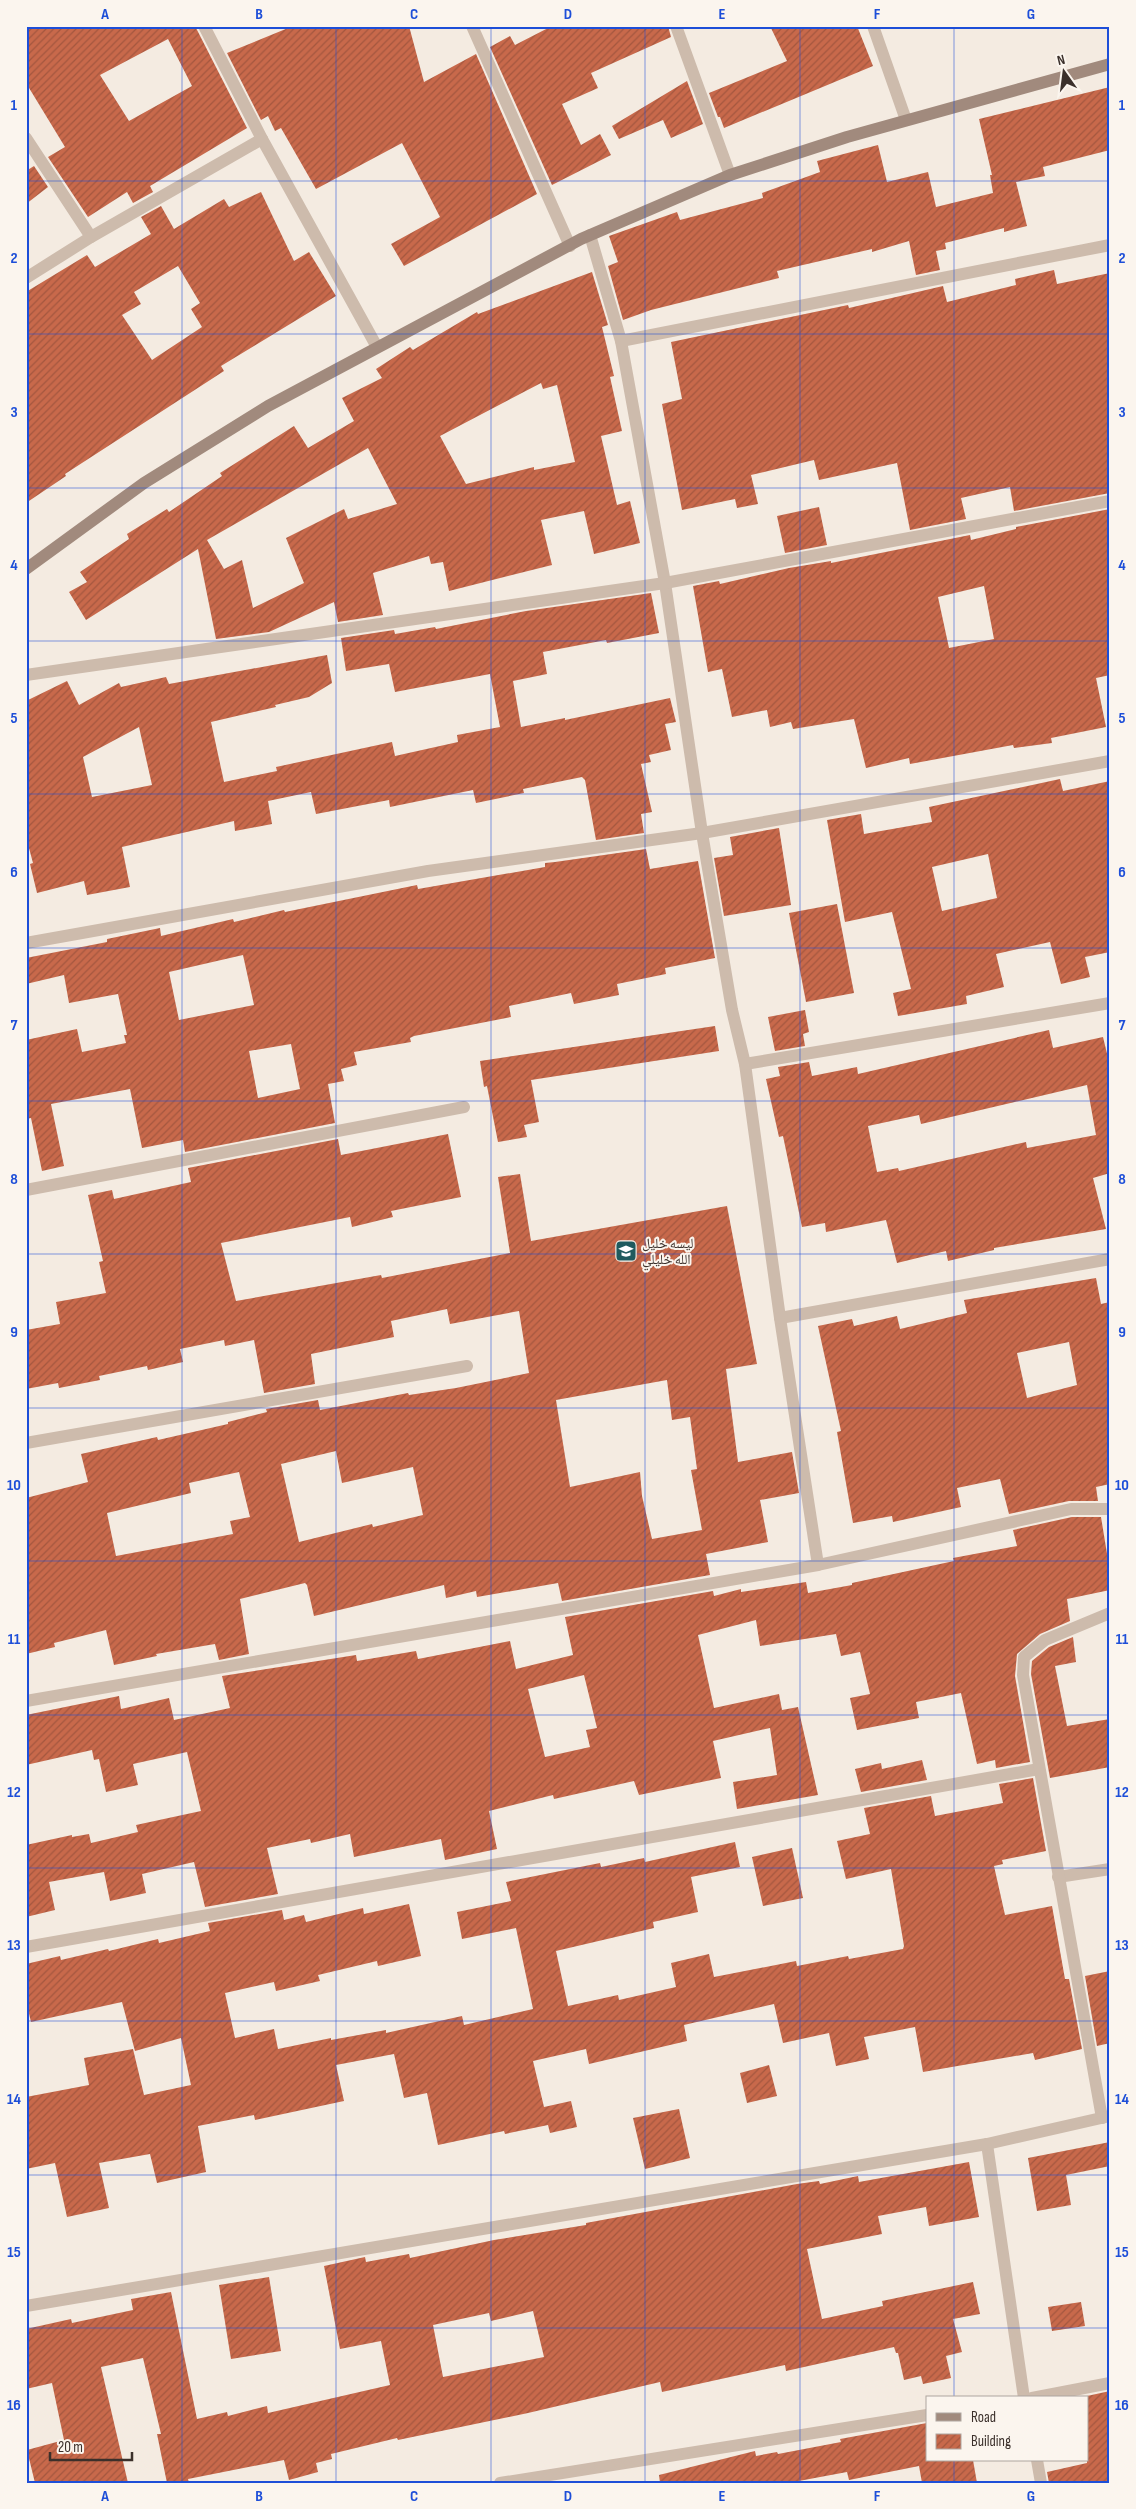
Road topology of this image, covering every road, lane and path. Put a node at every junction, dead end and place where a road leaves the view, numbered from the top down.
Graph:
1 (204, 26) edge
2 (472, 26) edge
3 (676, 26) edge
4 (873, 26) edge
5 (1110, 64) edge
6 (906, 120) junction
7 (26, 138) edge
8 (262, 139) junction
9 (730, 175) junction
10 (590, 235) junction
11 (91, 237) junction
12 (1110, 245) edge
13 (570, 246) junction
14 (26, 278) edge
15 (620, 341) junction
16 (377, 346) junction
17 (1110, 502) edge
18 (26, 569) edge
19 (665, 583) junction
20 (26, 675) edge
21 (1110, 761) edge
22 (702, 833) junction
23 (26, 943) edge
24 (1110, 1003) edge
25 (745, 1064) junction
26 (464, 1106) dead end
27 (26, 1190) edge
28 (1110, 1259) edge
29 (780, 1318) junction
30 (466, 1366) dead end
31 (26, 1443) edge
32 (1110, 1508) edge
33 (818, 1564) junction
34 (1110, 1613) edge
35 (26, 1700) edge
36 (1038, 1769) junction
37 (1110, 1869) edge
38 (1058, 1877) junction
39 (26, 1947) edge
40 (1106, 2117) edge
41 (987, 2144) junction
42 (26, 2306) edge
43 (1110, 2383) edge
44 (1024, 2396) edge
45 (1042, 2396) edge
46 (926, 2415) edge
47 (1037, 2462) edge
48 (500, 2483) edge
49 (1041, 2483) edge

1 - 8 street
2 - 13 street
3 - 9 street
4 - 6 street
5 - 6 main road
6 - 9 main road
7 - 11 street
8 - 11 street
8 - 16 street
9 - 10 main road
10 - 13 main road
10 - 15 street
11 - 14 street
12 - 15 street
13 - 16 main road
15 - 19 street
16 - 18 main road
17 - 19 street
19 - 20 street
19 - 22 street
21 - 22 street
22 - 23 street
22 - 25 street
24 - 25 street
25 - 29 street
26 - 27 street
28 - 29 street
29 - 33 street
30 - 31 street
32 - 33 street
33 - 35 street
34 - 36 street
36 - 38 street
36 - 39 street
37 - 38 street
38 - 40 street
40 - 41 street
41 - 42 street
41 - 44 street
43 - 45 street
46 - 48 street
47 - 49 street

